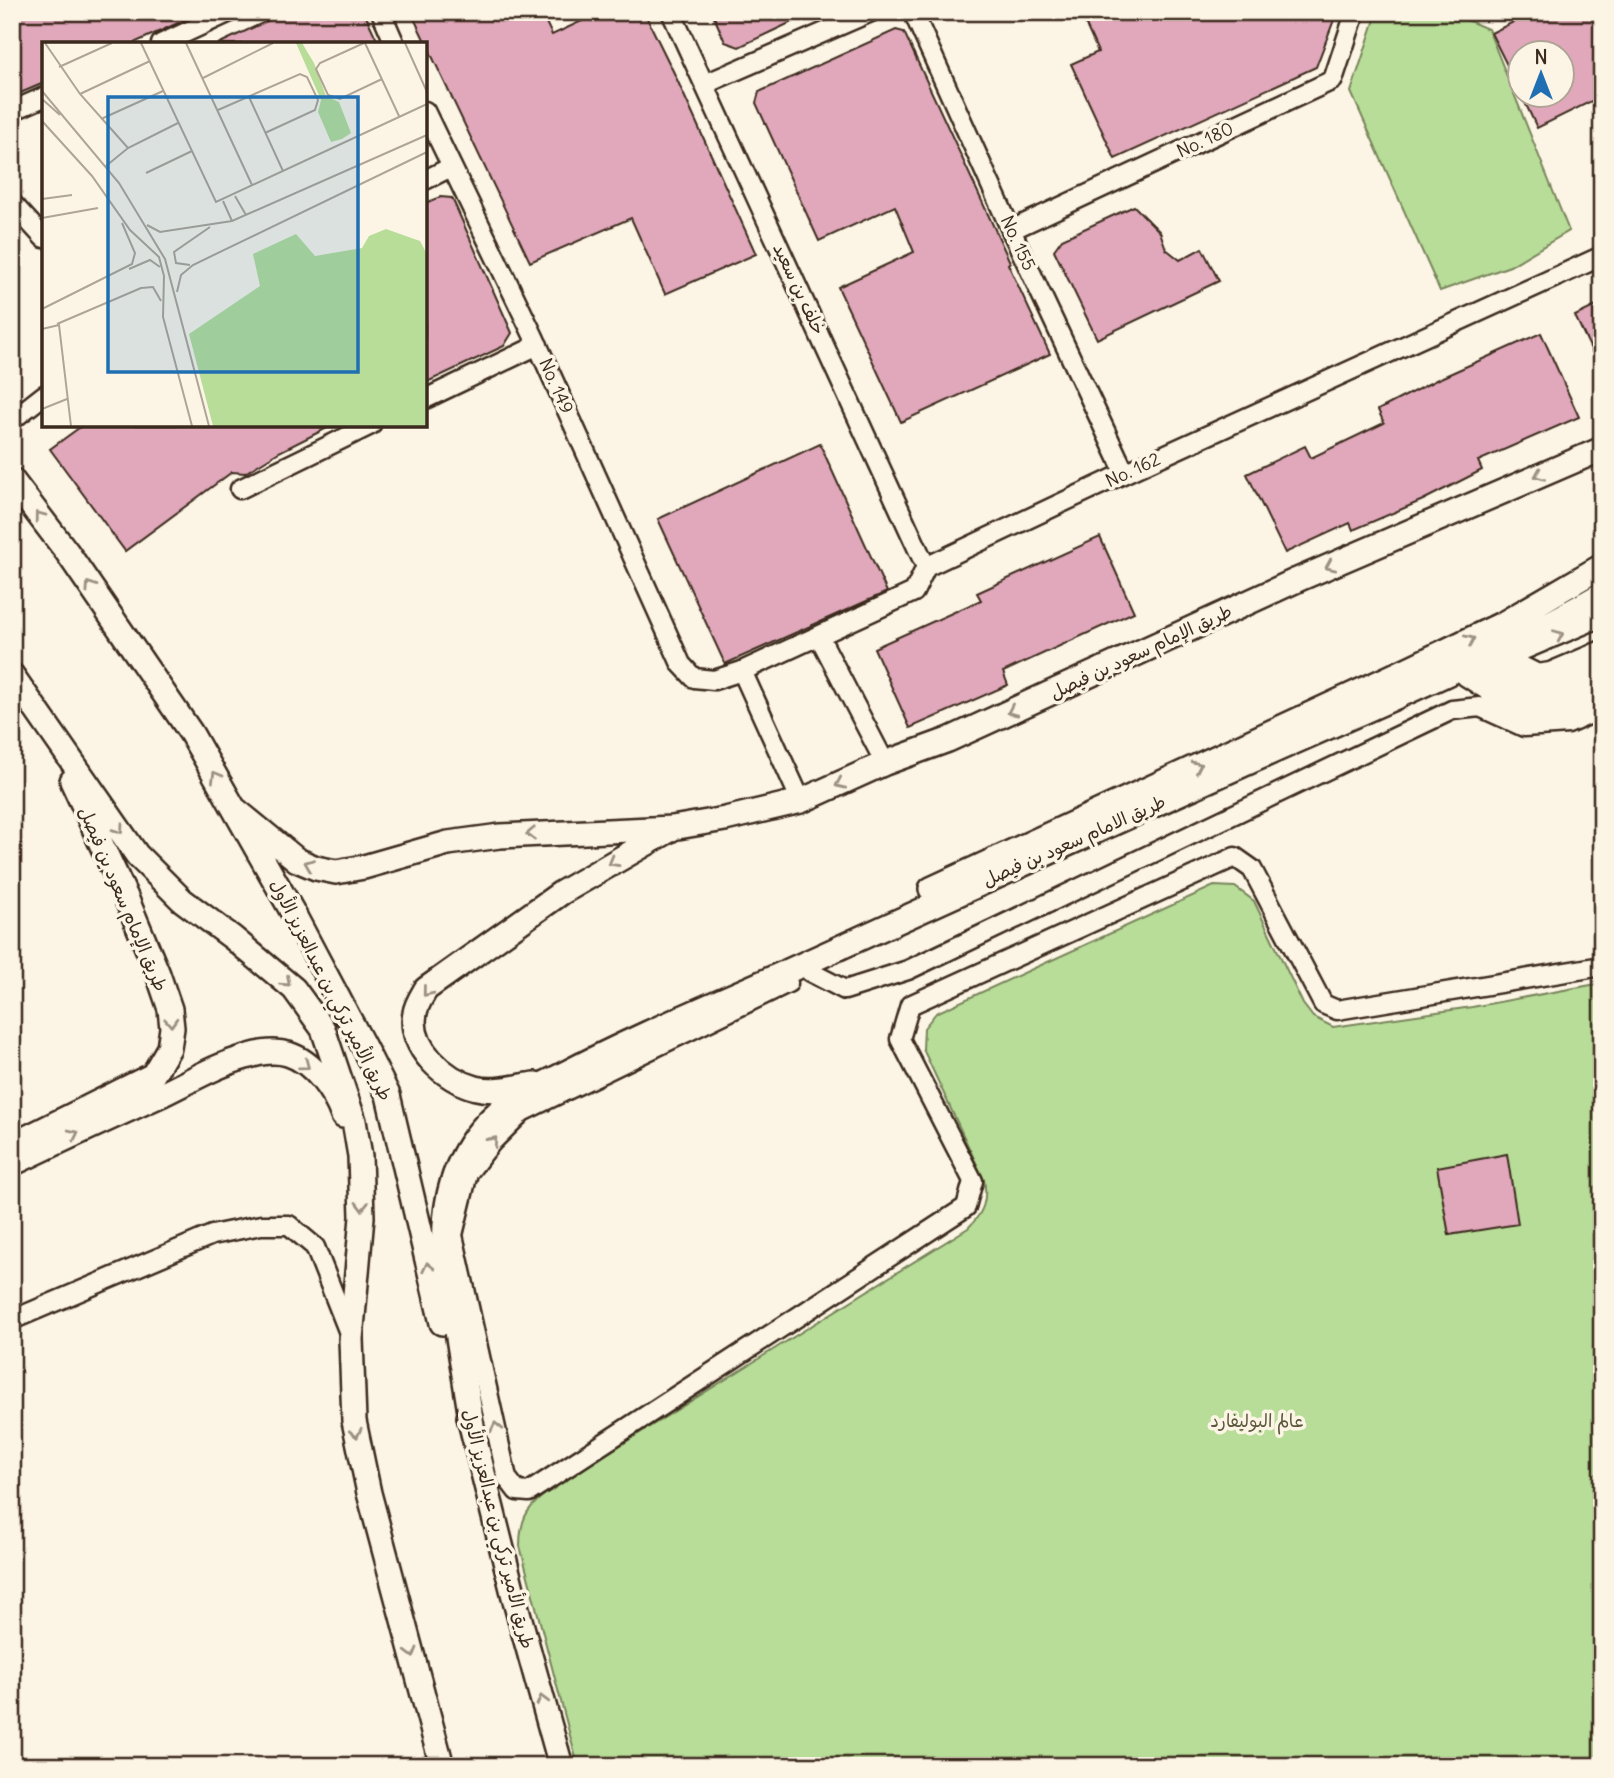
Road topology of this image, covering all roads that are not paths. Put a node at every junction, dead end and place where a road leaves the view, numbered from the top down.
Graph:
1 (230, 12) edge
2 (381, 12) edge
3 (671, 12) edge
4 (870, 12) edge
5 (913, 12) edge
6 (1352, 12) edge
7 (165, 42) edge
8 (394, 42) edge
9 (705, 84) junction
10 (42, 98) edge
11 (12, 111) edge
12 (427, 114) edge
13 (451, 167) junction
14 (427, 179) edge
15 (12, 203) edge
16 (1011, 230) junction
17 (42, 236) edge
18 (1602, 256) edge
19 (538, 345) junction
20 (42, 397) edge
21 (427, 398) edge
22 (12, 420) edge
23 (367, 427) edge
24 (1602, 449) edge
25 (1125, 473) junction
26 (12, 480) edge
27 (240, 489) dead end
28 (1602, 566) edge
29 (926, 567) junction
30 (1601, 600) edge
31 (819, 636) junction
32 (1602, 650) edge
33 (1602, 664) edge
34 (1486, 666) junction
35 (742, 671) junction
36 (12, 675) edge
37 (1602, 678) edge
38 (1602, 692) edge
39 (1394, 703) junction
40 (1602, 709) edge
41 (52, 733) junction
42 (886, 763) junction
43 (801, 801) junction
44 (236, 810) junction
45 (672, 828) junction
46 (1602, 966) edge
47 (786, 972) junction
48 (810, 972) junction
49 (548, 1082) junction
50 (12, 1145) edge
51 (360, 1156) junction
52 (12, 1164) edge
53 (12, 1320) edge
54 (351, 1339) junction
55 (473, 1431) junction
56 (442, 1766) edge
57 (561, 1766) edge

1 - 7 street
2 - 8 street
3 - 9 street, خلف بن سعيد
4 - 9 street
5 - 16 street, No. 155
6 - 16 street, No. 180
9 - 29 street, خلف بن سعيد
10 - 11 street
12 - 13 street, No. 149
13 - 14 street
13 - 19 street, No. 149
15 - 17 street
16 - 25 street, No. 155
18 - 25 street, No. 162
19 - 21 street
19 - 35 street, No. 149
20 - 22 street
23 - 27 street
24 -> 42 main road, طريق الإمام سعود بن فيصل
25 - 29 street, No. 162
44 -> 26 main road, طريق الأمير تركي بن عبدالعزيز الأول
47 -> 28 main road
29 - 31 street
34 -> 30 street
30 - 39 main road, طريق الامام سعود بن فيصل
31 - 35 street
31 - 42 street
32 - 34 street
33 - 34 street
34 - 37 street
34 - 38 street
34 - 39 street
35 - 43 street
36 - 41 main road, طريق الأمير تركي بن عبدالعزيز الأول
39 - 47 main road, طريق الامام سعود بن فيصل
39 - 48 street
40 - 48 street
41 -> 50 main road, طريق الإمام سعود بن فيصل
41 -> 51 main road, طريق الأمير تركي بن عبدالعزيز الأول
42 -> 43 main road, طريق الإمام سعود بن فيصل
43 - 45 main road, طريق الإمام سعود بن فيصل
45 -> 44 main road
55 -> 44 main road, طريق الأمير تركي بن عبدالعزيز الأول
45 -> 49 main road
46 -> 48 street
47 - 49 main road, طريق الامام سعود بن فيصل
49 - 55 main road
52 -> 51 main road
51 -> 54 main road, طريق الأمير تركي بن عبدالعزيز الأول
53 - 54 street
54 -> 56 main road, طريق الأمير تركي بن عبدالعزيز الأول
57 -> 55 main road, طريق الأمير تركي بن عبدالعزيز الأول

